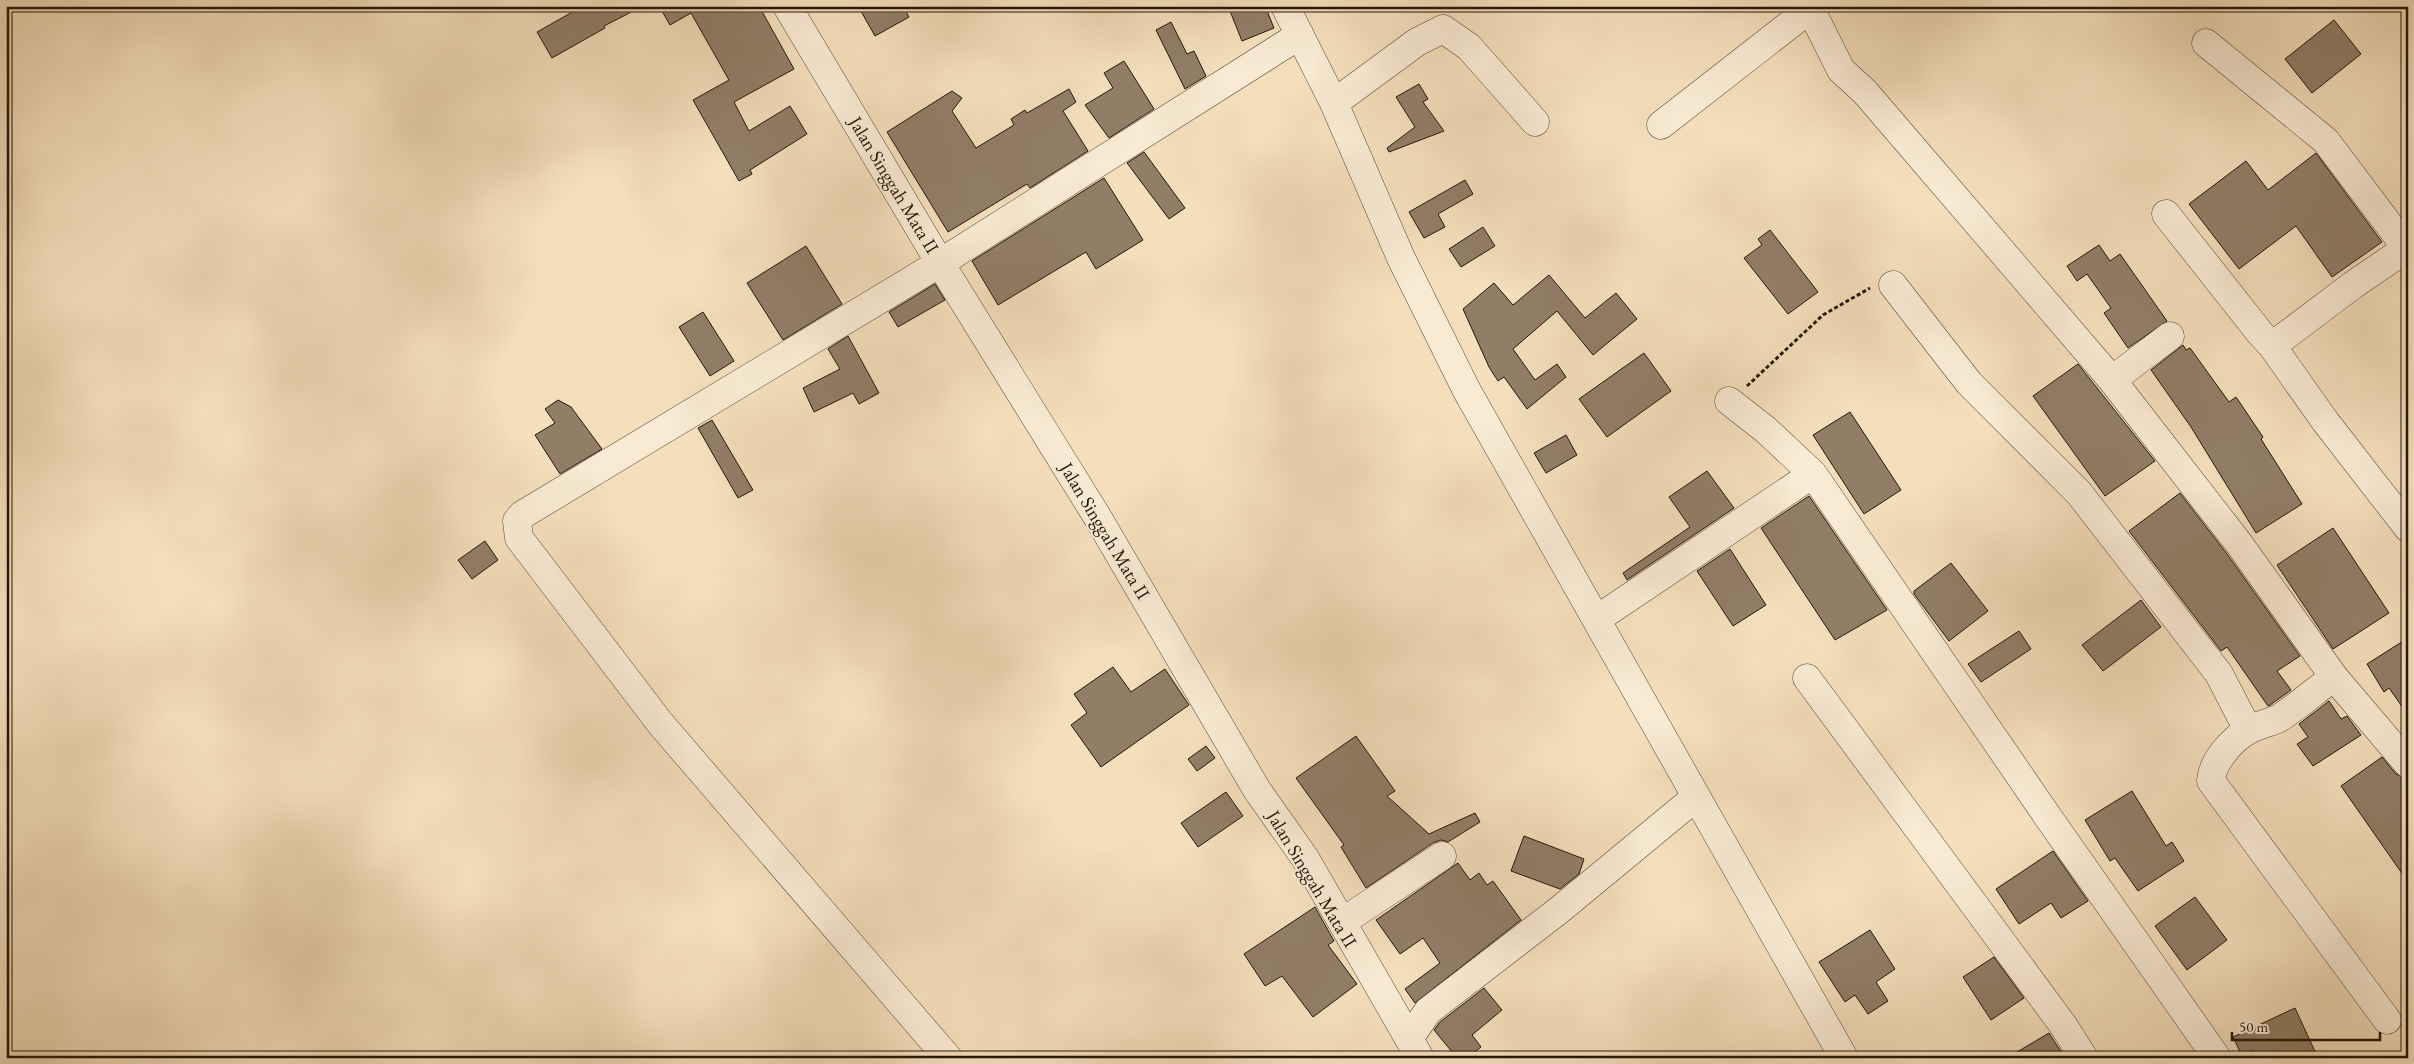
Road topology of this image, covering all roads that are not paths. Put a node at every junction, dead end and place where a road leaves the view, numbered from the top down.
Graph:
1 (787, 6) edge
2 (1285, 6) edge
3 (1810, 7) edge
4 (1290, 40) junction
5 (2206, 43) dead end
6 (1334, 103) junction
7 (1535, 122) dead end
8 (1661, 126) dead end
9 (2166, 214) dead end
10 (2407, 249) edge
11 (940, 262) junction
12 (1893, 285) road end
13 (2170, 336) dead end
14 (2272, 346) junction
15 (2112, 380) junction
16 (1730, 401) road end
17 (1812, 474) junction
18 (2408, 528) edge
19 (1597, 618) junction
20 (2334, 677) junction
21 (1807, 678) dead end
22 (2248, 730) junction
23 (2406, 757) edge
24 (1696, 797) junction
25 (1442, 856) dead end
26 (1342, 922) junction
27 (2387, 1020) dead end
28 (1414, 1048) edge
29 (1839, 1056) edge
30 (948, 1058) edge
31 (2084, 1058) edge
32 (2217, 1058) edge

1 - 11 street, Jalan Singgah Mata II
2 - 4 street
3 - 8 street
3 - 15 street
4 - 6 street
4 - 11 street
5 - 10 street
6 - 7 street
6 - 19 street
9 - 14 street
10 - 14 street
11 - 26 street, Jalan Singgah Mata II
11 - 30 street
12 - 22 street
13 - 15 street
14 - 18 street
15 - 20 street
16 - 17 street
17 - 19 street
17 - 32 street
19 - 24 street
20 - 22 street
20 - 23 street
21 - 31 street
22 - 27 street
24 - 28 street
24 - 29 street
25 - 26 street
26 - 28 street, Jalan Singgah Mata II

